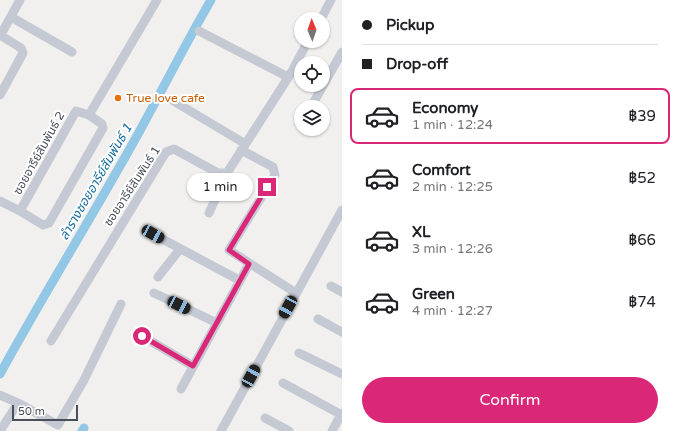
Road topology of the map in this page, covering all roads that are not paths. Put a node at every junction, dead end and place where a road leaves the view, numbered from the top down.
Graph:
1 (20, 0) edge
2 (157, 0) edge
3 (331, 0) edge
4 (325, 12) edge
5 (11, 17) junction
6 (199, 31) dead end
7 (0, 36) edge
8 (304, 48) edge
9 (72, 52) dead end
10 (342, 52) edge
11 (288, 77) junction
12 (0, 95) edge
13 (170, 99) dead end
14 (315, 100) edge
15 (89, 115) junction
16 (243, 146) junction
17 (227, 173) junction
18 (0, 201) edge
19 (342, 210) edge
20 (20, 212) junction
21 (209, 213) dead end
22 (153, 234) dead end
23 (180, 249) junction
24 (249, 264) junction
25 (158, 278) dead end
26 (239, 280) junction
27 (331, 286) dead end
28 (342, 292) edge
29 (154, 293) dead end
30 (296, 293) junction
31 (122, 304) dead end
32 (318, 319) dead end
33 (217, 323) junction
34 (342, 332) edge
35 (142, 336) dead end
36 (51, 341) dead end
37 (299, 353) dead end
38 (193, 366) junction
39 (342, 374) edge
40 (283, 383) dead end
41 (181, 389) dead end
42 (0, 395) edge
43 (18, 402) junction
44 (342, 414) edge
45 (264, 418) dead end
46 (0, 431) edge
47 (221, 431) edge
48 (289, 431) edge
49 (332, 431) edge

1 - 5 street
2 - 15 street
3 - 4 street
5 - 7 street
5 - 9 street
6 - 11 street
7 - 12 street
8 - 11 street
10 - 14 street
11 - 16 street
13 - 16 street
15 - 20 street, ซอยอารีย์สัมพันธ์ 2
15 - 20 street
16 - 17 street
16 - 24 street
17 - 21 street
17 - 36 street, ซอยอารีย์สัมพันธ์ 1
18 - 20 street, ซอยอารีย์สัมพันธ์ 2
19 - 30 street
22 - 23 street
23 - 25 street
23 - 26 street
24 - 26 street
24 - 30 street
26 - 33 street
27 - 28 street
29 - 33 street
30 - 47 street
31 - 43 street
32 - 34 street
33 - 38 street
35 - 38 street
37 - 39 street
38 - 41 street
40 - 44 street
42 - 43 street
43 - 46 street
44 - 49 street
45 - 48 street

